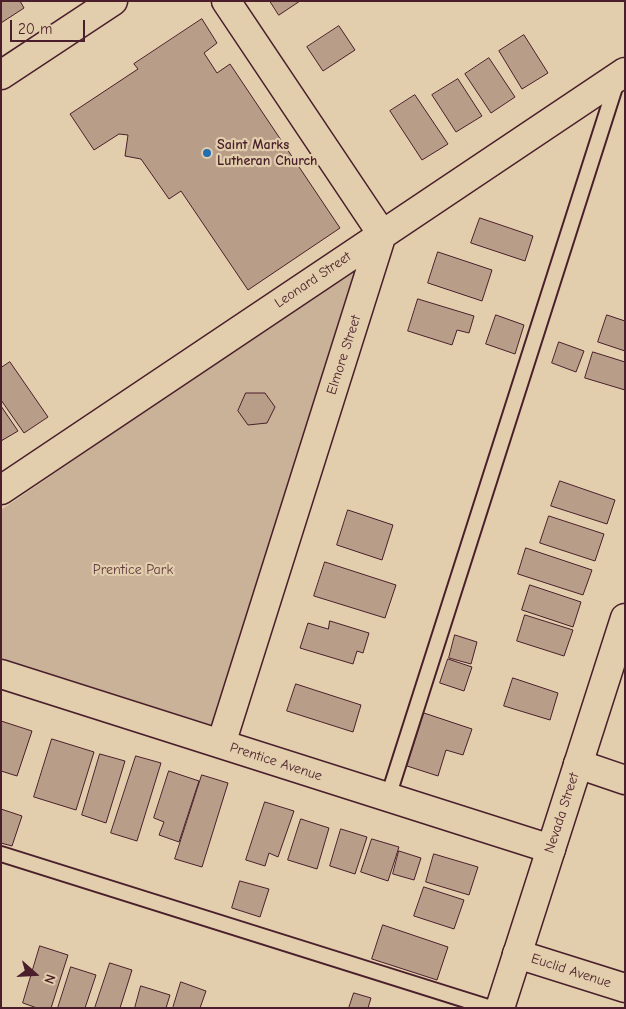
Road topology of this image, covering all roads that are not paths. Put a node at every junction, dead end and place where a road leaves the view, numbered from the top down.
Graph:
1 (113, 1) edge
2 (226, 1) edge
3 (622, 74) edge
4 (1, 75) edge
5 (382, 234) junction
6 (1, 490) edge
7 (625, 618) edge
8 (1, 674) edge
9 (221, 744) junction
10 (578, 764) junction
11 (625, 780) edge
12 (388, 797) junction
13 (551, 849) junction
14 (1, 854) edge
15 (518, 954) junction
16 (625, 988) edge
17 (490, 1008) edge
18 (500, 1008) edge

1 - 4 street
2 - 5 street
3 - 5 street, Leonard Street
3 - 12 lane
5 - 6 street, Leonard Street
5 - 9 street, Elmore Street
7 - 10 street, Nevada Street
8 - 9 street, Prentice Avenue
9 - 12 street, Prentice Avenue
10 - 11 street
10 - 13 street, Nevada Street
12 - 13 street, Prentice Avenue
13 - 15 street, Nevada Street
14 - 17 lane
15 - 16 street, Euclid Avenue
15 - 18 street, Nevada Street

